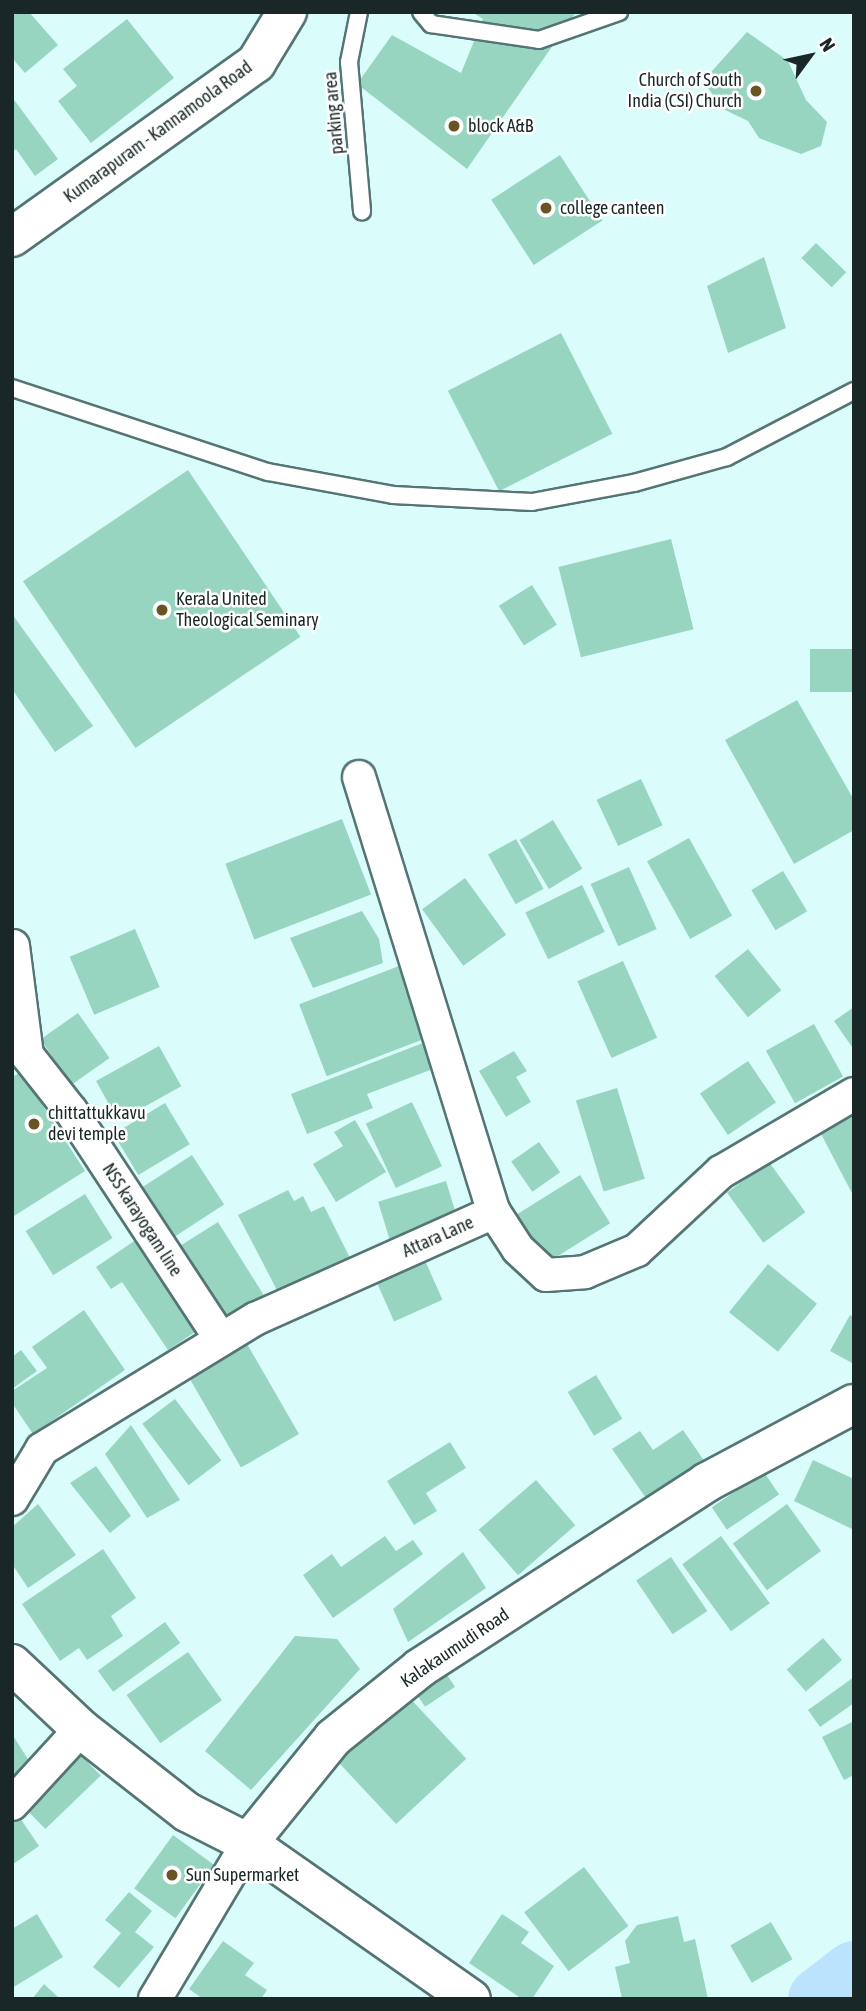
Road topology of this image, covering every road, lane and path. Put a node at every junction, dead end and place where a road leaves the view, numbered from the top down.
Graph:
1 (287, 12) edge
2 (359, 12) edge
3 (421, 12) edge
4 (620, 12) edge
5 (362, 211) dead end
6 (12, 236) edge
7 (12, 388) edge
8 (854, 391) edge
9 (359, 777) dead end
10 (13, 946) edge
11 (854, 1094) edge
12 (494, 1212) junction
13 (221, 1339) junction
14 (854, 1404) edge
15 (12, 1499) edge
16 (12, 1664) edge
17 (81, 1729) junction
18 (12, 1804) edge
19 (247, 1843) junction
20 (155, 1999) edge
21 (471, 1999) edge

1 - 6 main road, Kumarapuram - Kannamoola Road
2 - 5 lane, parking area
3 - 4 lane
7 - 8 lane
9 - 12 street
10 - 13 street, NSS karayogam line
11 - 12 street, Attara Lane
12 - 13 street, Attara Lane
13 - 15 street, Attara Lane
14 - 19 main road, Kalakaumudi Road
16 - 17 main road
17 - 18 street
17 - 19 main road
19 - 20 street, Kalakaumudi Road
19 - 21 main road

